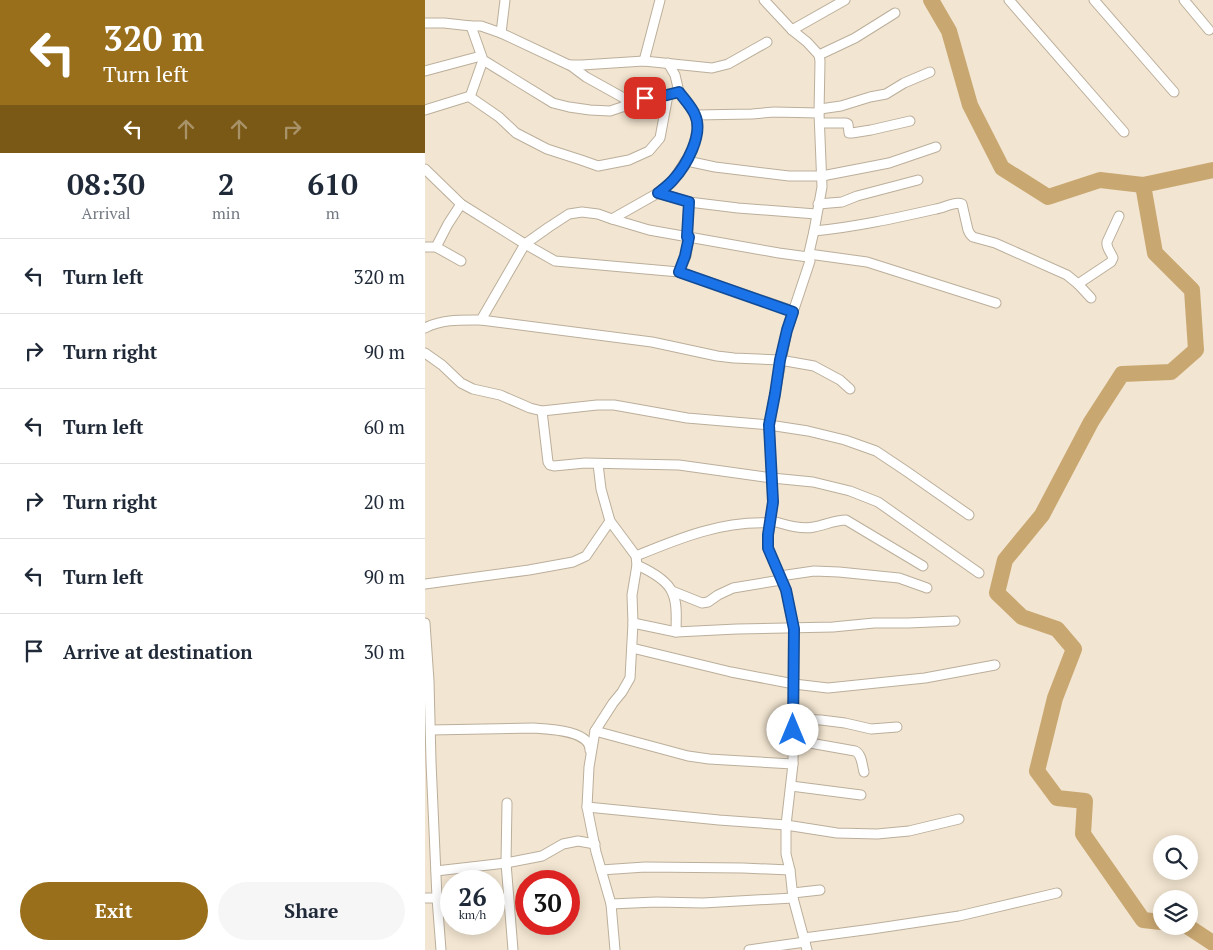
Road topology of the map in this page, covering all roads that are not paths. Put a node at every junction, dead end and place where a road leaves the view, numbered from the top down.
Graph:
1 (505, 0) edge
2 (660, 0) edge
3 (765, 0) edge
4 (845, 0) edge
5 (1009, 0) edge
6 (1094, 0) edge
7 (1183, 0) edge
8 (895, 13) dead end
9 (425, 22) edge
10 (471, 26) junction
11 (793, 30) junction
12 (1209, 30) dead end
13 (501, 33) junction
14 (767, 42) dead end
15 (819, 55) junction
16 (482, 58) junction
17 (644, 61) junction
18 (668, 63) junction
19 (569, 65) junction
20 (425, 71) edge
21 (930, 72) dead end
22 (679, 92) junction
23 (1174, 92) dead end
24 (667, 95) junction
25 (470, 97) junction
26 (631, 102) junction
27 (425, 110) edge
28 (819, 111) junction
29 (696, 116) junction
30 (910, 121) dead end
31 (820, 124) junction
32 (1124, 132) dead end
33 (936, 147) dead end
34 (687, 161) junction
35 (425, 169) edge
36 (822, 176) junction
37 (918, 180) dead end
38 (658, 193) junction
39 (689, 202) junction
40 (461, 204) junction
41 (817, 209) junction
42 (1119, 216) dead end
43 (612, 219) junction
44 (814, 231) junction
45 (688, 237) junction
46 (525, 244) junction
47 (425, 247) edge
48 (436, 247) junction
49 (809, 255) junction
50 (461, 261) dead end
51 (679, 272) junction
52 (1078, 284) junction
53 (1091, 298) dead end
54 (996, 303) dead end
55 (793, 312) junction
56 (481, 320) junction
57 (425, 328) edge
58 (425, 353) edge
59 (780, 360) junction
60 (850, 389) dead end
61 (542, 410) junction
62 (769, 425) junction
63 (598, 464) junction
64 (771, 478) junction
65 (969, 515) dead end
66 (610, 521) junction
67 (769, 522) junction
68 (637, 560) junction
69 (923, 566) dead end
70 (979, 573) dead end
71 (781, 578) junction
72 (425, 584) edge
73 (927, 588) dead end
74 (672, 591) junction
75 (955, 621) dead end
76 (633, 623) junction
77 (425, 624) edge
78 (794, 629) junction
79 (676, 632) junction
80 (632, 648) junction
81 (995, 666) dead end
82 (427, 681) edge
83 (794, 684) junction
84 (793, 719) junction
85 (897, 727) dead end
86 (431, 730) junction
87 (595, 731) junction
88 (793, 740) junction
89 (591, 756) junction
90 (428, 762) edge
91 (793, 764) junction
92 (864, 772) dead end
93 (791, 786) junction
94 (861, 795) dead end
95 (507, 803) dead end
96 (587, 807) junction
97 (959, 818) dead end
98 (786, 825) junction
99 (429, 828) edge
100 (595, 844) junction
101 (506, 863) junction
102 (601, 870) junction
103 (790, 870) junction
104 (436, 871) junction
105 (820, 890) dead end
106 (1057, 893) dead end
107 (793, 895) junction
108 (425, 898) edge
109 (437, 898) junction
110 (611, 904) junction
111 (805, 943) edge
112 (441, 950) edge
113 (513, 950) edge
114 (615, 950) edge
115 (749, 950) edge

1 - 13 street
2 - 17 street
3 - 11 street
4 - 11 street
5 - 32 street
6 - 23 street
7 - 12 street
8 - 15 street
9 - 10 street
10 - 13 street
10 - 16 street
11 - 15 street
13 - 19 street
14 - 18 street
15 - 28 street
16 - 20 street
16 - 25 street
16 - 26 street
17 - 18 street
17 - 19 street
18 - 22 street
19 - 26 street
21 - 28 street
22 - 24 street
22 - 29 street
24 - 25 street
24 - 26 street
25 - 27 street
28 - 29 street
28 - 31 street
29 - 34 street
30 - 31 street
31 - 36 street
33 - 36 street
34 - 36 street
34 - 38 street
35 - 40 street
36 - 41 street
37 - 41 street
38 - 39 street
38 - 43 street
39 - 41 street
39 - 45 street
40 - 46 street
40 - 48 street
41 - 44 street
42 - 52 street
43 - 45 street
43 - 46 street
44 - 49 street
44 - 52 street
45 - 49 street
45 - 51 street
46 - 51 street
46 - 56 street
47 - 48 street
48 - 50 street
49 - 54 street
49 - 55 street
51 - 55 street
52 - 53 street
55 - 59 street
56 - 57 street
56 - 59 street
58 - 61 street
59 - 60 street
59 - 62 street
61 - 62 street
61 - 63 street
62 - 64 street
62 - 65 street
63 - 64 street
63 - 66 street
64 - 67 street
64 - 70 street
66 - 68 street
66 - 72 street
67 - 68 street
67 - 69 street
67 - 71 street
68 - 74 street
68 - 76 street
71 - 73 street
71 - 74 street
71 - 78 street
74 - 79 street
75 - 78 street
76 - 79 street
76 - 80 street
77 - 82 street
78 - 79 street
78 - 83 street
80 - 83 street
80 - 87 street
81 - 83 street
82 - 86 street
83 - 84 street
84 - 85 street
84 - 88 street
86 - 89 street
86 - 90 street
87 - 89 street
87 - 91 street
88 - 91 street
88 - 92 street
89 - 96 street
90 - 99 street
91 - 93 street
93 - 94 street
93 - 98 street
95 - 101 street
96 - 98 street
96 - 100 street
97 - 98 street
98 - 103 street
99 - 104 street
100 - 101 street
100 - 102 street
101 - 104 street
101 - 113 street
102 - 103 street
102 - 110 street
103 - 107 street
104 - 109 street
105 - 107 street
106 - 111 street
107 - 110 street
107 - 111 street
108 - 109 street
109 - 112 street
110 - 114 street
111 - 115 street

